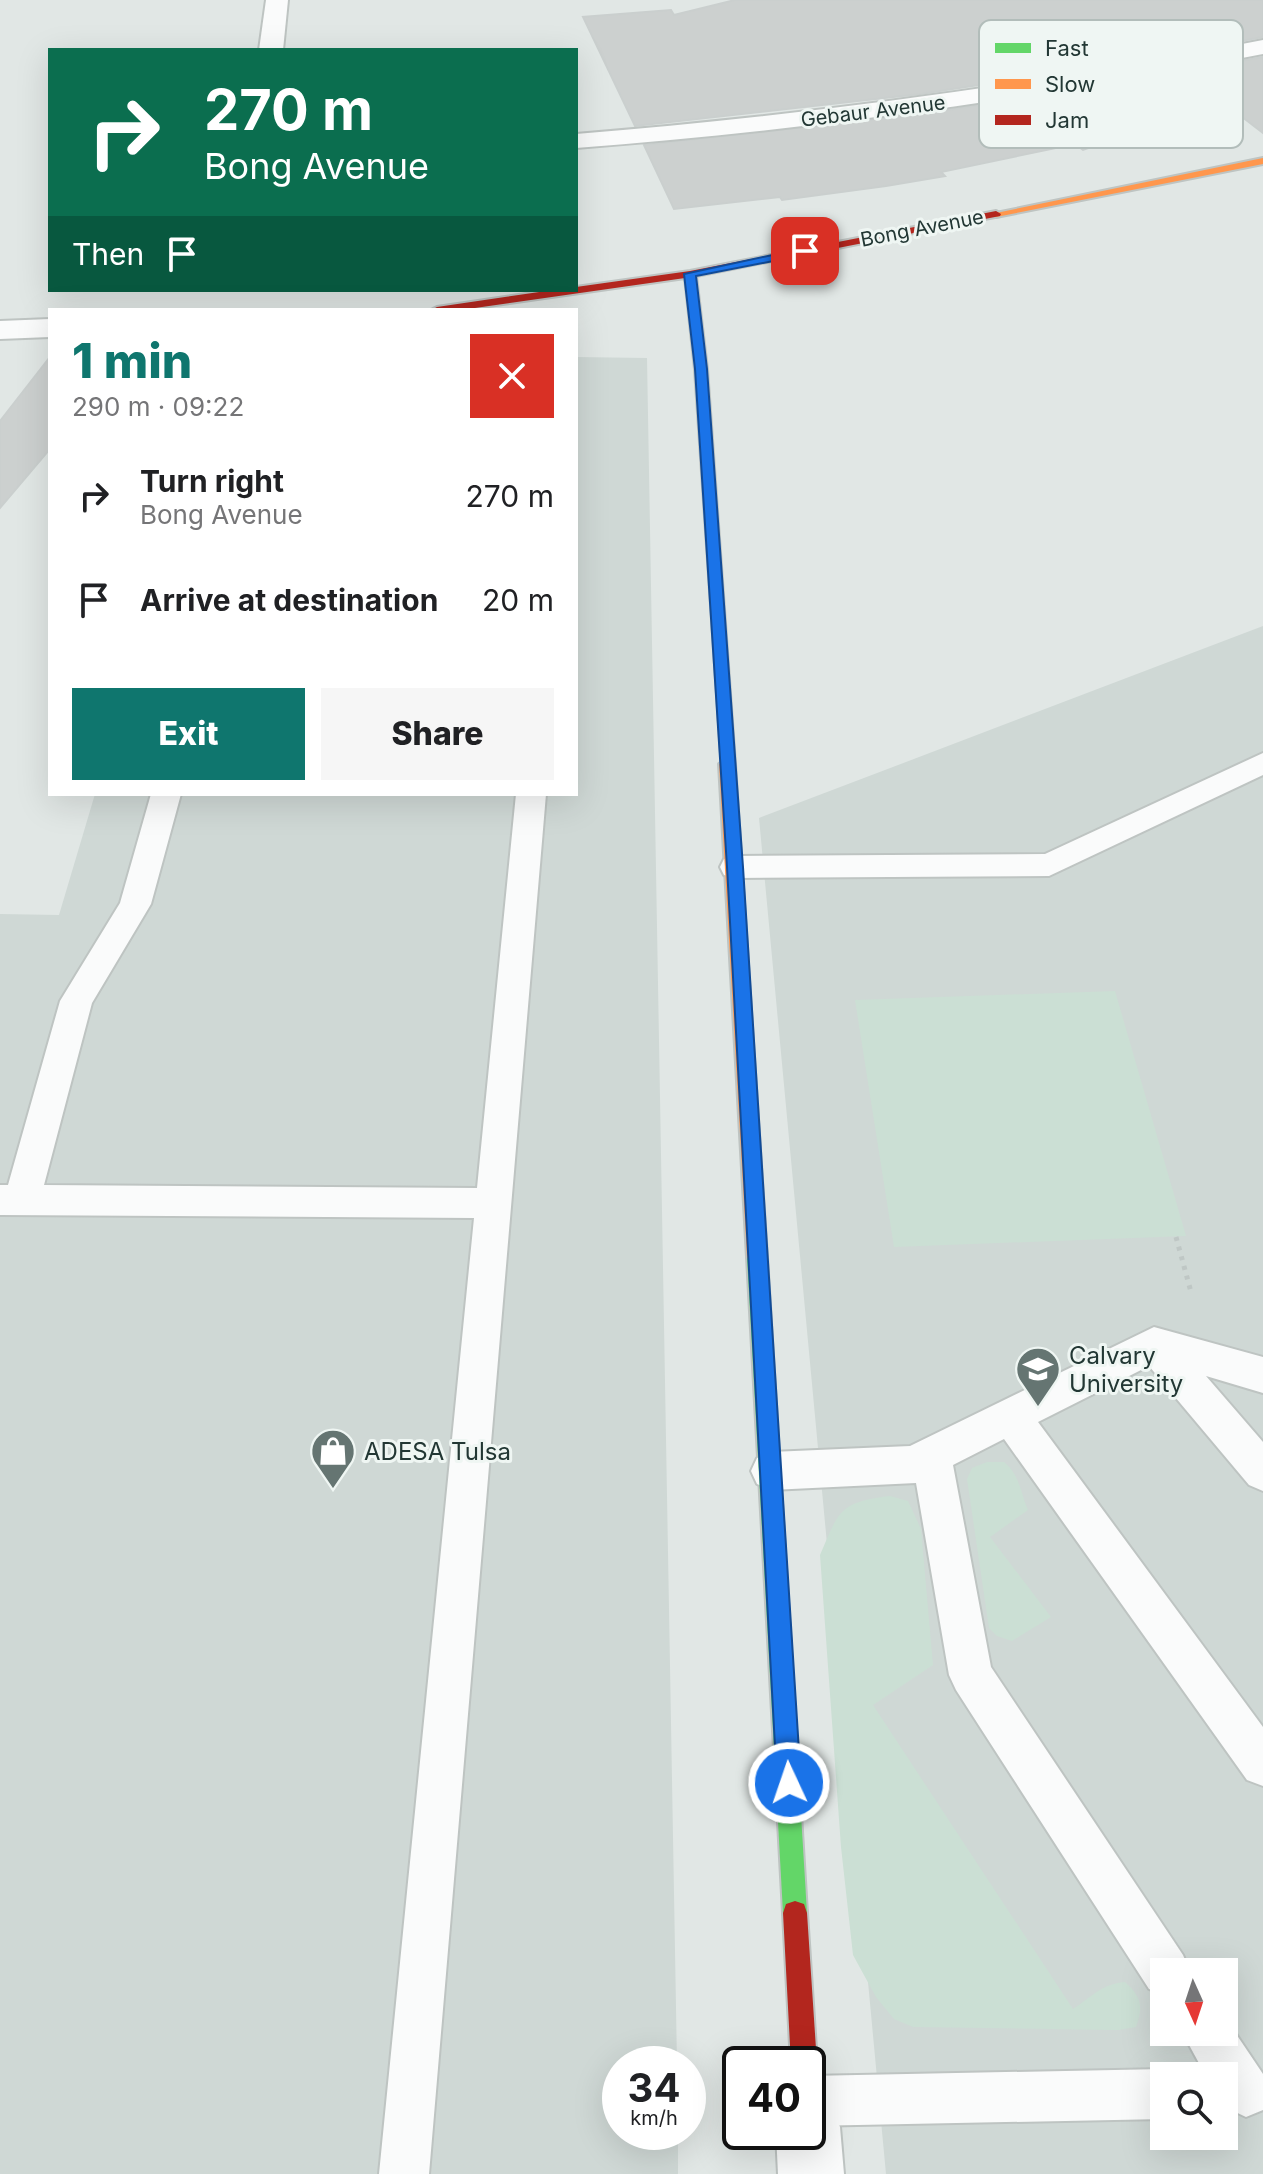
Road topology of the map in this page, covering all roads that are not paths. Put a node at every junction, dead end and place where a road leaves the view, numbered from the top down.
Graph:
1 (277, 0) edge
2 (1263, 47) edge
3 (271, 48) edge
4 (1243, 51) edge
5 (979, 97) edge
6 (578, 141) edge
7 (1263, 161) edge
8 (690, 274) junction
9 (577, 292) edge
10 (578, 292) edge
11 (453, 308) edge
12 (48, 328) edge
13 (0, 330) edge
14 (1263, 763) edge
15 (165, 796) edge
16 (531, 796) edge
17 (735, 867) junction
18 (11, 1200) edge
19 (495, 1203) junction
20 (1154, 1344) junction
21 (1263, 1375) edge
22 (1011, 1416) junction
23 (931, 1456) junction
24 (771, 1471) junction
25 (1263, 1472) edge
26 (1263, 1764) edge
27 (1157, 1958) edge
28 (803, 2046) edge
29 (1215, 2046) edge
30 (1244, 2092) edge
31 (1150, 2094) edge
32 (826, 2101) edge
33 (809, 2150) edge
34 (404, 2174) edge
35 (811, 2174) edge

1 - 3 street
2 - 4 street, Gebaur Avenue
5 - 6 street, Gebaur Avenue
7 - 8 street, Bong Avenue
8 - 10 street, Bong Avenue
8 - 17 street
9 - 11 street, Bong Avenue
12 - 13 street
14 - 17 lane
15 - 18 lane
16 - 19 lane
17 - 24 street
18 - 19 lane
19 - 34 lane
20 - 21 lane
20 - 22 lane
20 - 25 lane
22 - 23 lane
22 - 26 lane
23 - 24 lane
23 - 27 lane
24 - 28 street
29 - 30 lane
31 - 32 lane
33 - 35 street

